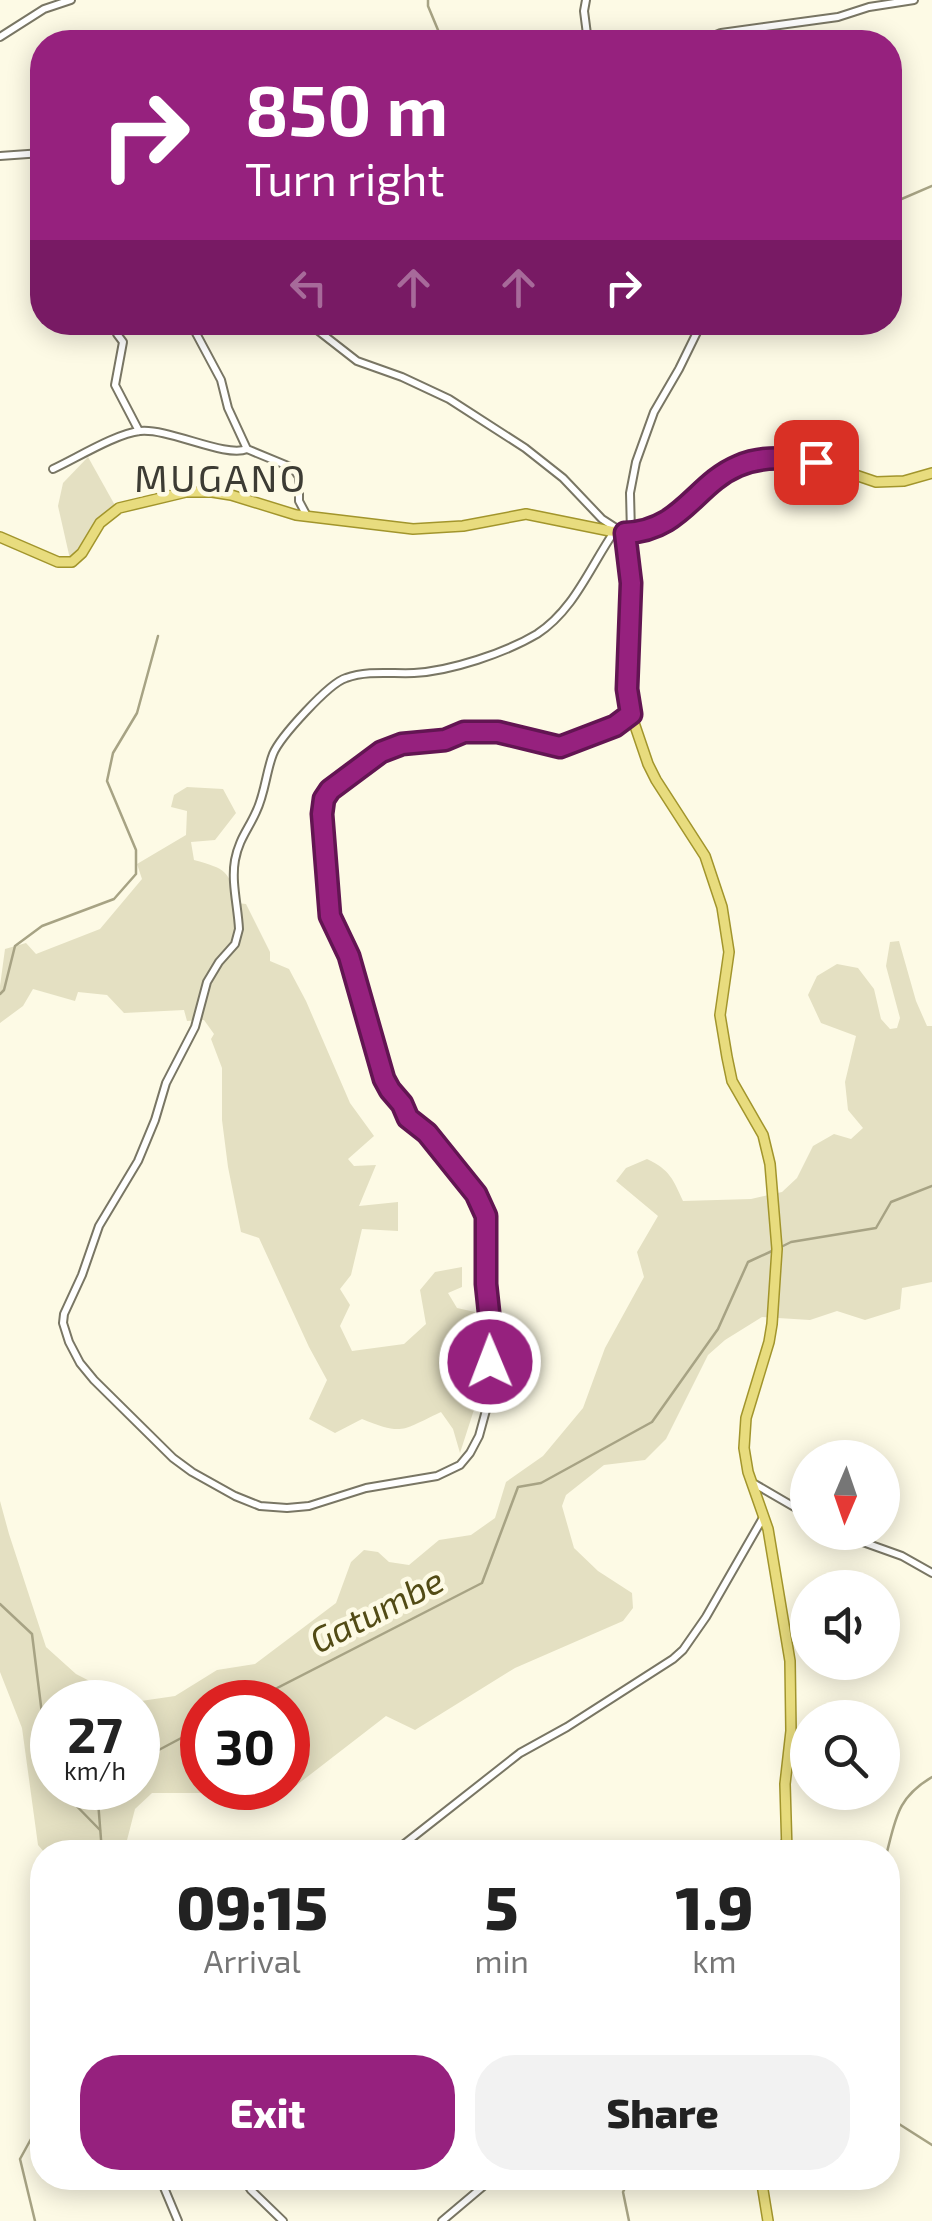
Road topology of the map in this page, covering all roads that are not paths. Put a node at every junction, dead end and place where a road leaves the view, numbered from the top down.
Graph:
1 (71, 0) edge
2 (586, 0) edge
3 (914, 0) edge
4 (586, 30) edge
5 (743, 30) edge
6 (0, 38) edge
7 (30, 154) edge
8 (0, 156) edge
9 (117, 335) edge
10 (197, 335) edge
11 (323, 335) edge
12 (696, 335) edge
13 (139, 431) junction
14 (246, 449) junction
15 (53, 469) dead end
16 (932, 473) edge
17 (308, 517) junction
18 (623, 532) junction
19 (0, 537) edge
20 (631, 714) junction
21 (753, 1483) junction
22 (790, 1507) edge
23 (765, 1514) junction
24 (887, 1550) edge
25 (932, 1573) edge
26 (409, 1840) edge
27 (787, 1840) edge
28 (165, 2190) edge
29 (251, 2190) edge
30 (479, 2190) edge
31 (764, 2190) edge
32 (178, 2221) edge
33 (283, 2221) edge
34 (442, 2221) edge
35 (768, 2221) edge

1 - 6 street
2 - 4 street
3 - 5 street
7 - 8 street
9 - 13 street
10 - 14 street
11 - 18 street
12 - 18 street
13 - 14 street
13 - 15 street
14 - 17 street
16 - 18 main road
17 - 18 main road
17 - 19 main road
18 - 20 main road
18 - 20 street
20 - 21 main road
21 - 22 street
21 - 23 main road
23 - 26 street
23 - 27 main road
24 - 25 street
28 - 32 street
29 - 33 street
30 - 34 street
31 - 35 main road

